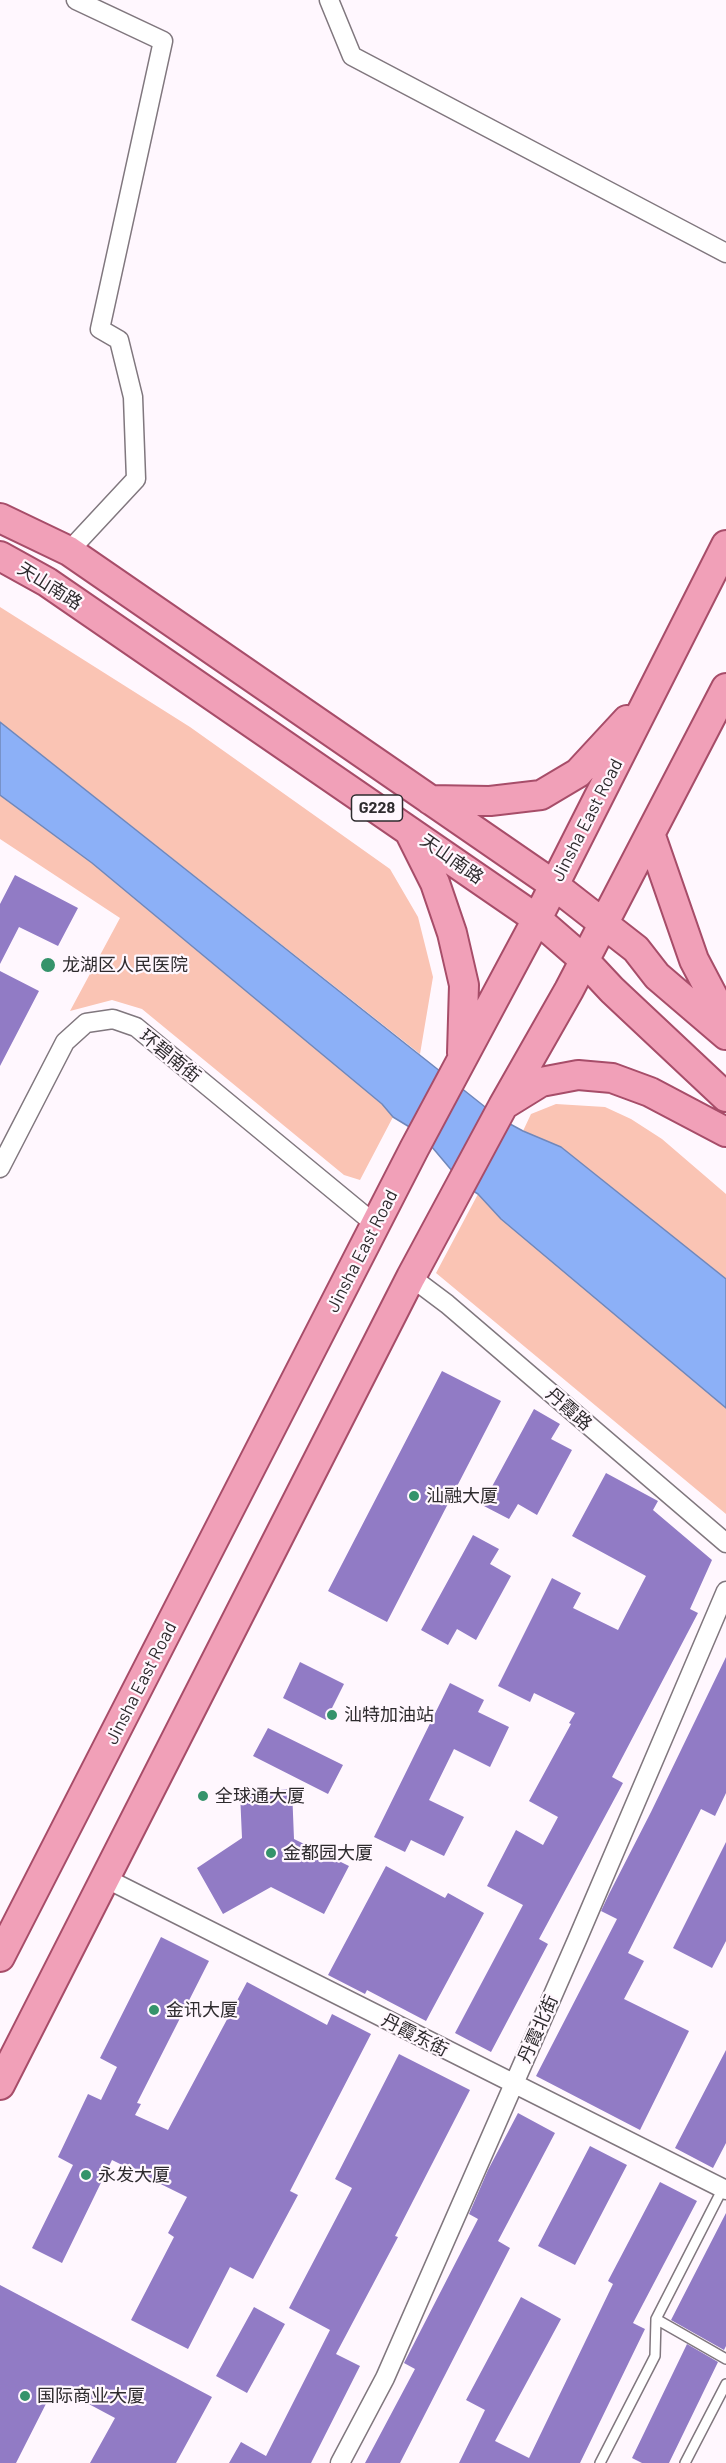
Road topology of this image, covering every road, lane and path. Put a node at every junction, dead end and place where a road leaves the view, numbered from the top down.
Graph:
1 (76, 0) edge
2 (329, 0) edge
3 (726, 254) edge
4 (0, 518) edge
5 (726, 545) edge
6 (69, 551) junction
7 (0, 556) edge
8 (726, 688) edge
9 (651, 694) junction
10 (430, 800) junction
11 (408, 829) junction
12 (651, 836) junction
13 (554, 885) junction
14 (537, 919) junction
15 (604, 923) junction
16 (584, 959) junction
17 (726, 1021) edge
18 (726, 1035) edge
19 (459, 1065) junction
20 (726, 1097) edge
21 (503, 1106) junction
22 (726, 1132) edge
23 (0, 1168) edge
24 (376, 1225) junction
25 (411, 1277) junction
26 (726, 1543) edge
27 (726, 1591) edge
28 (105, 1878) junction
29 (0, 1957) edge
30 (0, 2085) edge
31 (513, 2085) junction
32 (725, 2186) edge
33 (656, 2319) junction
34 (726, 2359) edge
35 (726, 2384) edge
36 (340, 2463) edge
37 (600, 2463) edge
38 (685, 2463) edge

1 - 6 street
2 - 3 street
4 - 6 main road, 天山南路 / G228
5 - 9 main road, Jinsha East Road
6 - 10 main road, 天山南路 / G228
7 - 11 main road, 天山南路 / G228
8 - 12 main road
9 - 10 main road
9 - 13 main road, Jinsha East Road
10 - 13 main road, 天山南路 / G228
11 - 14 main road, 天山南路 / G228
11 - 19 main road
12 - 15 main road
12 - 17 main road
13 - 14 main road, Jinsha East Road
13 - 15 main road, 天山南路 / G228
14 - 16 main road, 天山南路 / G228
14 - 19 main road, Jinsha East Road
15 - 16 main road
15 - 18 main road, 天山南路 / G228
16 - 20 main road, 天山南路 / G228
16 - 21 main road
19 - 24 main road, Jinsha East Road
21 - 22 main road
21 - 25 main road
23 - 24 street, 环碧南街
24 - 29 main road, Jinsha East Road
25 - 26 street, 丹霞路
25 - 28 main road
27 - 31 street, 丹霞北街
28 - 30 main road
28 - 31 street, 丹霞东街
31 - 32 street, 丹霞东街
31 - 36 street, 丹霞北街
32 - 33 lane
33 - 34 lane
33 - 37 lane
35 - 38 lane

